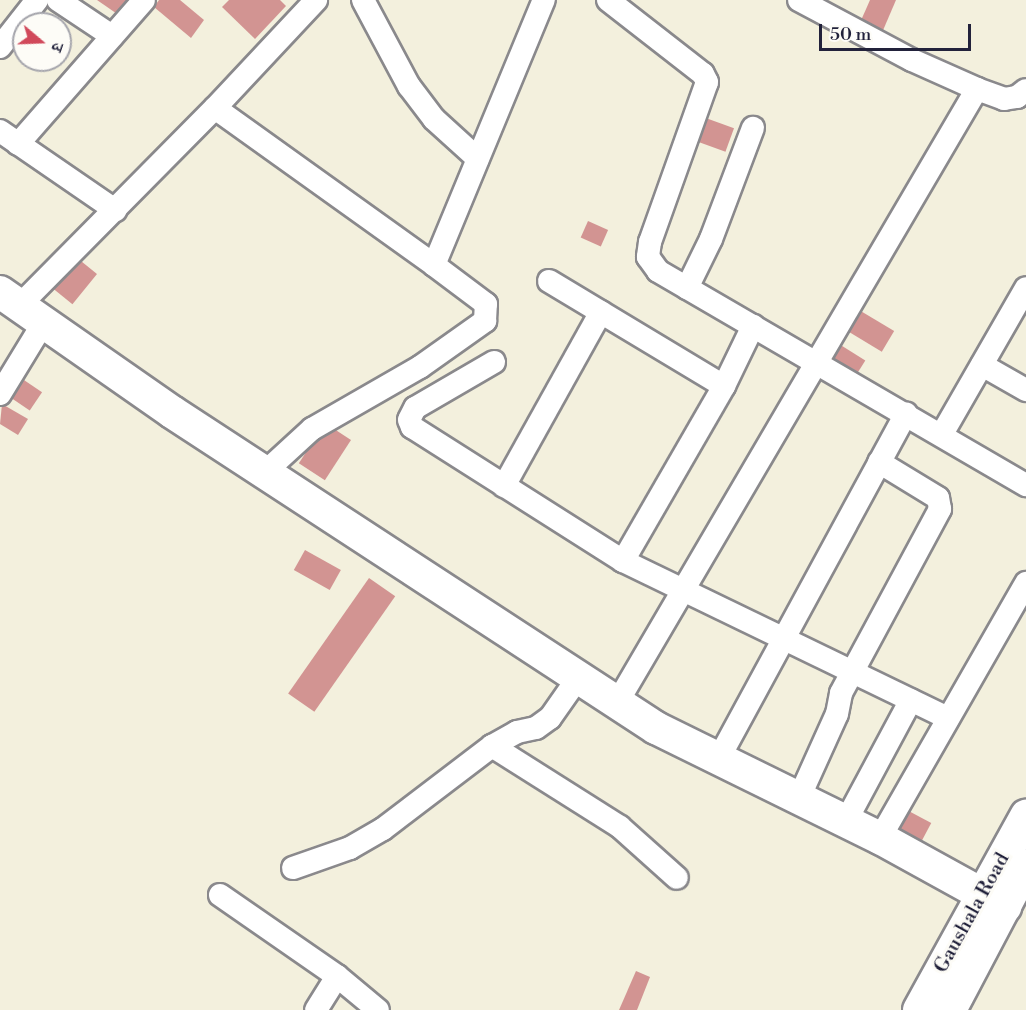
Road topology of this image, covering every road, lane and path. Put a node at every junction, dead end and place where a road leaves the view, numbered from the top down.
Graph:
1 (37, 0) edge
2 (58, 0) edge
3 (144, 0) edge
4 (316, 0) edge
5 (363, 0) edge
6 (544, 0) edge
7 (608, 0) edge
8 (799, 0) edge
9 (112, 36) junction
10 (0, 47) edge
11 (977, 89) junction
12 (1026, 90) edge
13 (215, 108) junction
14 (753, 128) dead end
15 (9, 137) edge
16 (478, 159) junction
17 (116, 210) junction
18 (434, 265) junction
19 (549, 281) dead end
20 (687, 288) junction
21 (1026, 288) edge
22 (21, 306) edge
23 (601, 312) junction
24 (753, 326) junction
25 (494, 362) dead end
26 (818, 363) junction
27 (982, 365) junction
28 (724, 386) junction
29 (1026, 390) edge
30 (0, 394) edge
31 (906, 414) junction
32 (942, 434) junction
33 (879, 462) junction
34 (265, 472) junction
35 (1026, 484) edge
36 (504, 486) junction
37 (623, 561) junction
38 (1026, 583) edge
39 (684, 591) junction
40 (784, 638) junction
41 (851, 671) junction
42 (578, 678) junction
43 (911, 700) junction
44 (617, 703) junction
45 (948, 718) junction
46 (492, 746) junction
47 (719, 758) junction
48 (799, 798) junction
49 (1026, 816) edge
50 (846, 821) junction
51 (880, 838) junction
52 (1026, 866) edge
53 (293, 868) dead end
54 (677, 878) dead end
55 (220, 895) dead end
56 (994, 901) junction
57 (337, 975) junction
58 (316, 1010) edge
59 (378, 1010) edge
60 (919, 1010) edge
61 (950, 1010) edge

1 - 10 street
2 - 9 street
3 - 9 street
4 - 13 street
5 - 16 street
6 - 16 street
7 - 20 street
8 - 11 street
9 - 15 street
11 - 12 street
11 - 26 street
13 - 17 street
13 - 18 street
14 - 20 street
15 - 17 street
16 - 18 street
17 - 22 street
18 - 34 street
19 - 23 street
20 - 24 street
21 - 27 street
22 - 30 street
22 - 34 street
23 - 28 street
23 - 36 street
24 - 26 street
24 - 28 street
25 - 36 street
26 - 31 street
26 - 39 street
27 - 29 street
27 - 32 street
28 - 37 street
31 - 32 street
31 - 33 street
32 - 35 street
33 - 40 street
33 - 41 street
34 - 42 street
36 - 37 street
37 - 39 street
38 - 45 street
39 - 40 street
39 - 44 street
40 - 41 street
40 - 47 street
41 - 43 street
41 - 48 street
42 - 44 street
42 - 46 street
43 - 45 street
43 - 50 street
44 - 47 street
45 - 51 street
46 - 53 street
46 - 54 street
47 - 48 street
48 - 50 street
49 - 56 street, Gaushala Road
50 - 51 street
51 - 56 street
52 - 56 street, Gaushala Road
55 - 57 street
56 - 60 street, Gaushala Road
56 - 61 street, Gaushala Road
57 - 58 street
57 - 59 street

